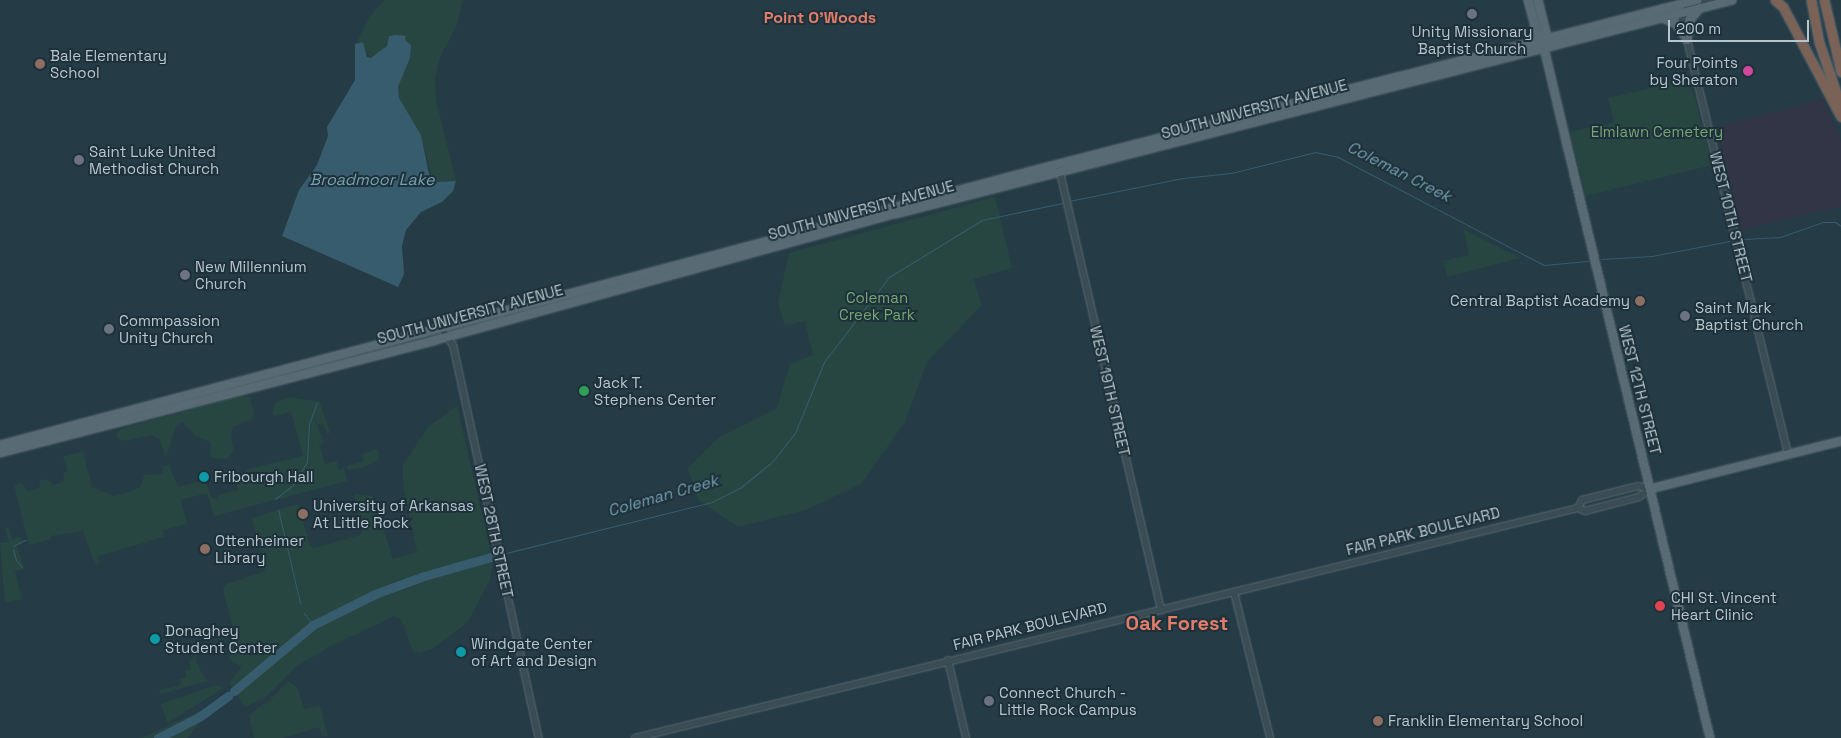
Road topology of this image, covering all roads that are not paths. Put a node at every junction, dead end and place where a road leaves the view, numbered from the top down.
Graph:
1 (1528, 0) edge
2 (1538, 0) edge
3 (1713, 0) edge
4 (1732, 0) edge
5 (1775, 0) edge
6 (1811, 0) edge
7 (1824, 0) edge
8 (1828, 0) edge
9 (1699, 4) edge
10 (1682, 13) junction
11 (1661, 18) junction
12 (1829, 24) junction
13 (1547, 37) junction
14 (1537, 39) junction
15 (1687, 40) junction
16 (1544, 47) junction
17 (1841, 72) edge
18 (1841, 107) edge
19 (1841, 117) edge
20 (1059, 168) junction
21 (441, 328) junction
22 (446, 337) junction
23 (1841, 441) edge
24 (0, 444) edge
25 (0, 453) edge
26 (1788, 454) junction
27 (1650, 489) junction
28 (1578, 508) junction
29 (1234, 592) junction
30 (1162, 610) junction
31 (948, 660) junction
32 (539, 738) edge
33 (635, 738) edge
34 (966, 738) edge
35 (1270, 738) edge
36 (1710, 738) edge

1 - 14 main road, WEST 12TH STREET
2 - 13 main road
3 - 10 street
4 - 9 main road, SOUTH UNIVERSITY AVENUE
5 - 19 highway
6 - 18 highway
7 - 12 highway
8 - 12 highway
9 - 10 main road, SOUTH UNIVERSITY AVENUE
9 - 13 main road, SOUTH UNIVERSITY AVENUE
9 - 15 main road
10 - 11 main road, SOUTH UNIVERSITY AVENUE
10 - 15 street, WEST 10TH STREET
11 - 15 main road
11 - 16 main road, SOUTH UNIVERSITY AVENUE
12 - 17 highway
13 - 14 main road, SOUTH UNIVERSITY AVENUE
13 - 16 main road
14 - 16 main road, WEST 12TH STREET
14 - 20 main road, SOUTH UNIVERSITY AVENUE
15 - 26 street, WEST 10TH STREET
16 - 20 main road, SOUTH UNIVERSITY AVENUE
16 - 27 main road, WEST 12TH STREET
20 - 21 main road, SOUTH UNIVERSITY AVENUE
20 - 22 main road, SOUTH UNIVERSITY AVENUE
20 - 30 street, WEST 19TH STREET
21 - 22 street, WEST 28TH STREET
21 - 24 main road, SOUTH UNIVERSITY AVENUE
22 - 25 main road, SOUTH UNIVERSITY AVENUE
22 - 32 street, WEST 28TH STREET
23 - 26 main road, FAIR PARK BOULEVARD
26 - 27 main road, FAIR PARK BOULEVARD
27 - 28 street, FAIR PARK BOULEVARD
27 - 28 street, FAIR PARK BOULEVARD
27 - 36 main road, WEST 12TH STREET
28 - 29 street, FAIR PARK BOULEVARD
29 - 30 street, FAIR PARK BOULEVARD
29 - 35 street
30 - 31 street, FAIR PARK BOULEVARD
31 - 33 street, FAIR PARK BOULEVARD
31 - 34 street

